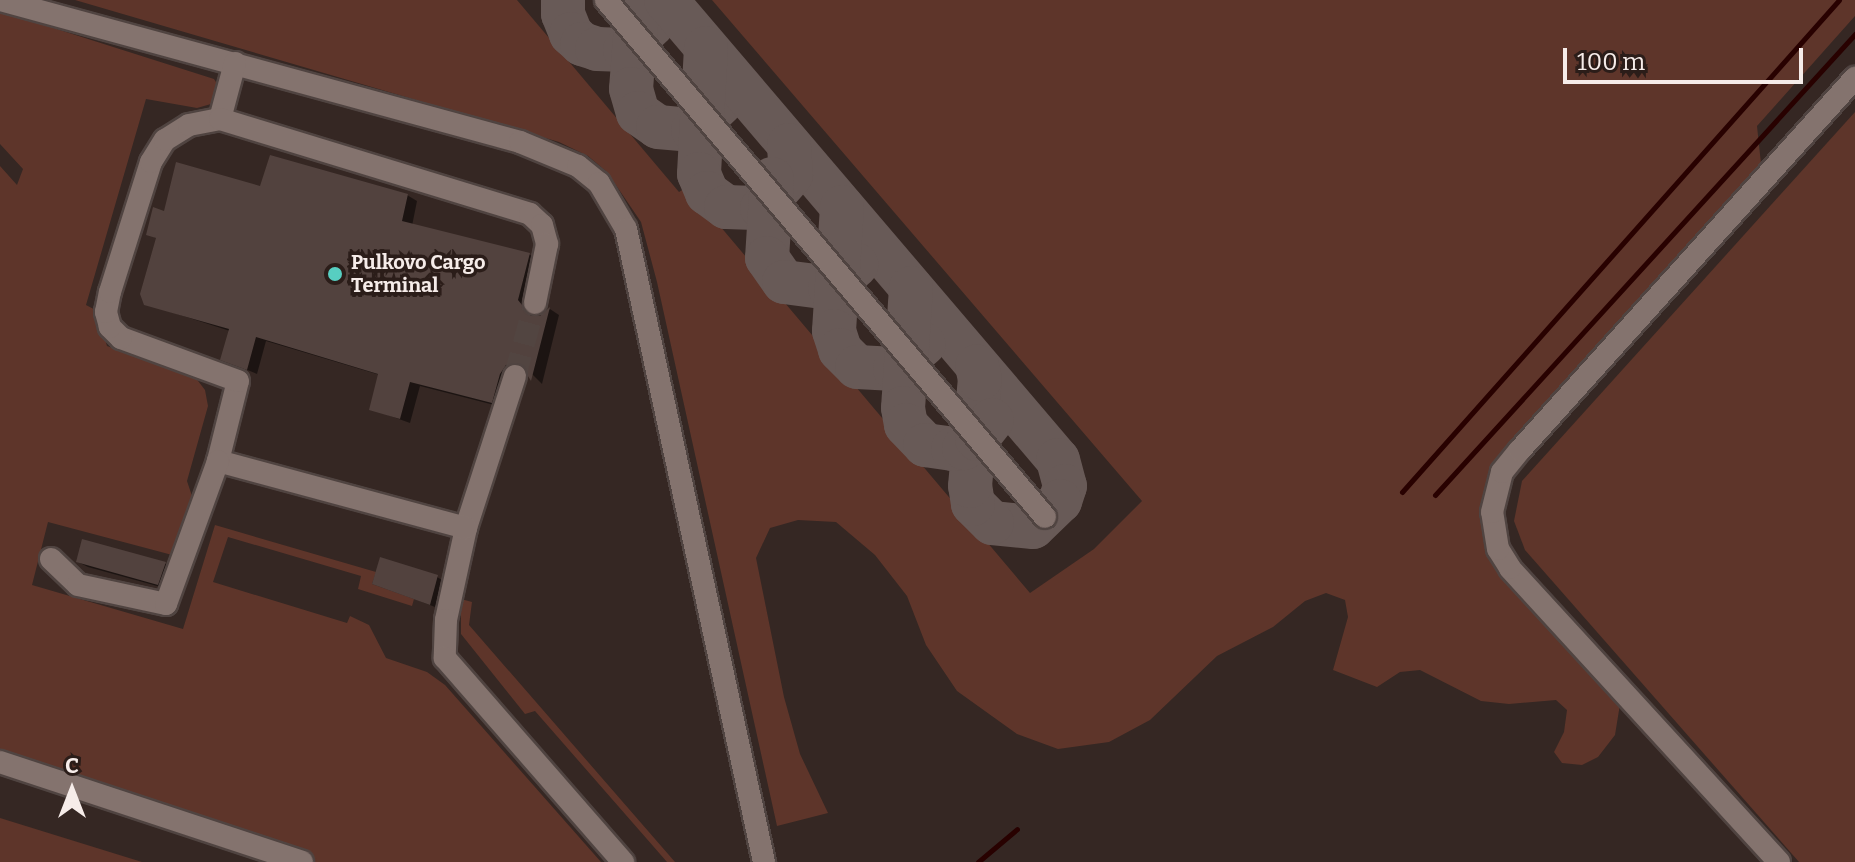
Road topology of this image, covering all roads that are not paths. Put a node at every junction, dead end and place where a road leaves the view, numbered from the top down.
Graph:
1 (0, 0) edge
2 (606, 0) edge
3 (36, 6) edge
4 (235, 63) junction
5 (1855, 78) edge
6 (220, 119) junction
7 (535, 303) tunnel mouth
8 (515, 376) tunnel mouth
9 (218, 461) junction
10 (1045, 517) dead end
11 (466, 528) junction
12 (51, 559) dead end
13 (0, 762) edge
14 (302, 862) edge
15 (623, 862) edge
16 (764, 862) edge
17 (1779, 862) edge

1 - 3 street
2 - 10 street
3 - 4 street
4 - 6 street
4 - 16 street
5 - 17 street
6 - 7 street
6 - 9 street
8 - 11 street
9 - 11 street
9 - 12 street
11 - 15 street
13 - 14 street

